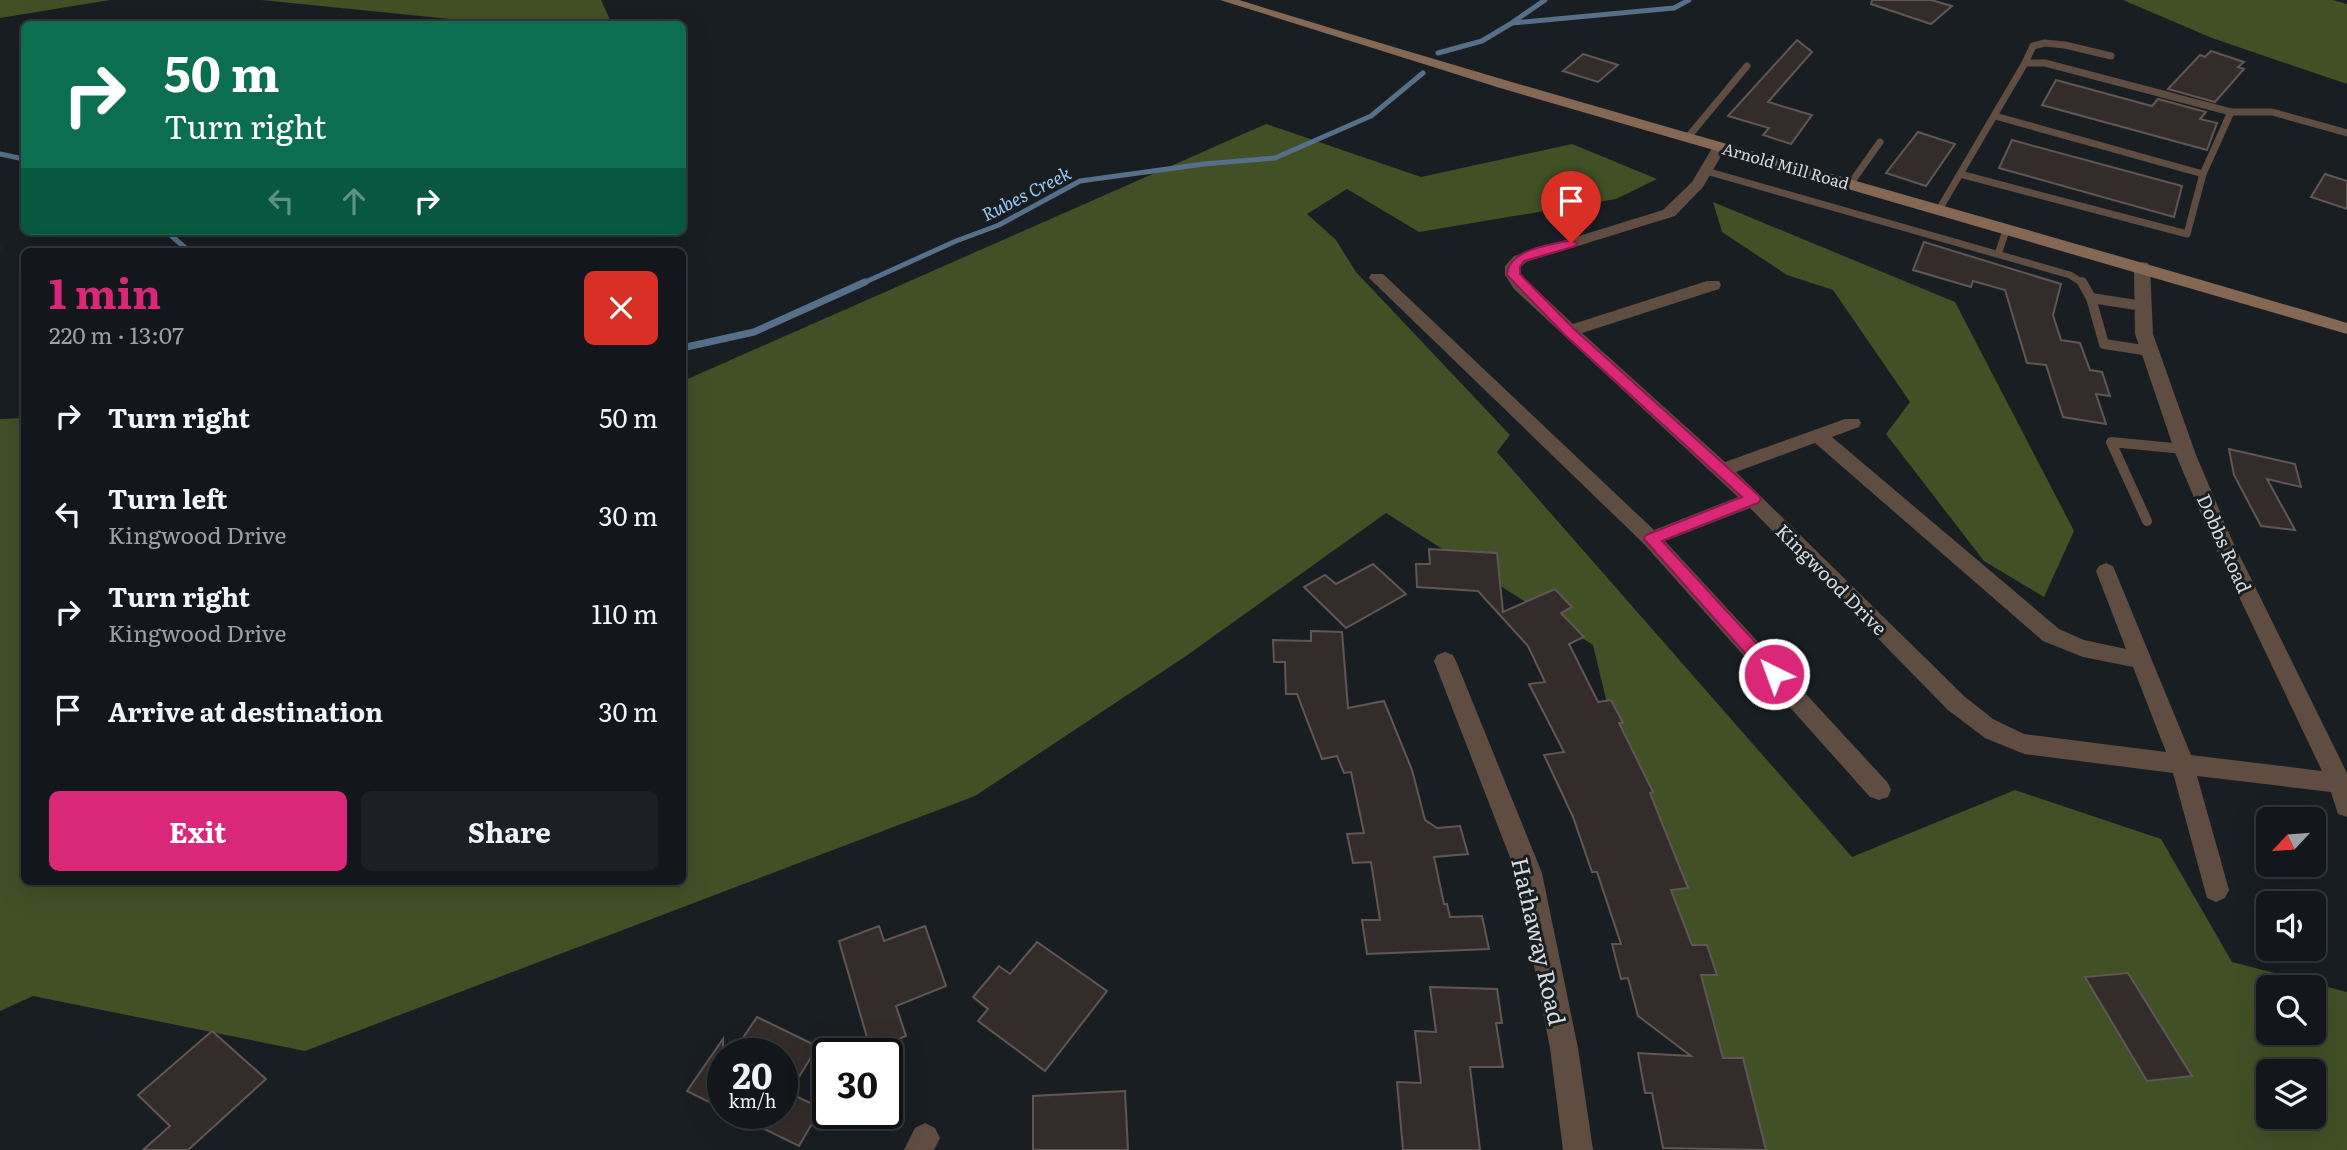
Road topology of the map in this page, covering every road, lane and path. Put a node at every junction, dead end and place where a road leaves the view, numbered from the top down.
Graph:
1 (1226, 0) edge
2 (2111, 56) dead end
3 (2025, 64) junction
4 (1747, 66) dead end
5 (2231, 112) junction
6 (1994, 116) junction
7 (2347, 132) edge
8 (1688, 137) junction
9 (1880, 142) dead end
10 (1720, 146) junction
11 (1706, 171) junction
12 (1960, 174) junction
13 (2203, 174) junction
14 (1851, 183) junction
15 (1940, 208) junction
16 (2007, 228) junction
17 (1998, 254) junction
18 (2142, 267) junction
19 (1377, 278) dead end
20 (1713, 285) dead end
21 (2091, 298) junction
22 (2143, 306) junction
23 (2347, 329) edge
24 (1569, 331) junction
25 (2150, 351) junction
26 (1852, 423) dead end
27 (1818, 436) junction
28 (2184, 449) junction
29 (1722, 470) junction
30 (1753, 499) junction
31 (2147, 521) dead end
32 (1651, 539) junction
33 (2106, 571) dead end
34 (2141, 660) junction
35 (1445, 661) dead end
36 (2182, 763) junction
37 (2340, 783) junction
38 (1879, 790) dead end
39 (2347, 807) edge
40 (2216, 890) dead end
41 (1578, 1150) edge

1 - 8 main road, Arnold Mill Road
2 - 3 lane
3 - 5 lane
3 - 6 lane
4 - 8 lane
5 - 7 lane
5 - 13 lane
6 - 12 lane
6 - 13 lane
8 - 10 main road, Arnold Mill Road
9 - 14 lane
10 - 11 street, Kingwood Drive
10 - 14 main road, Arnold Mill Road
11 - 17 lane
11 - 24 street, Kingwood Drive
12 - 13 lane
12 - 15 lane
14 - 15 main road, Arnold Mill Road
15 - 16 main road, Arnold Mill Road
16 - 17 lane
16 - 18 main road, Arnold Mill Road
17 - 21 lane
18 - 22 street, Dobbs Road
18 - 23 main road, Arnold Mill Road
19 - 32 street
20 - 24 street
21 - 22 lane
21 - 25 lane
22 - 25 street, Dobbs Road
24 - 29 street, Kingwood Drive
25 - 28 street, Dobbs Road
26 - 27 street
27 - 29 street
27 - 34 street
28 - 31 lane
28 - 37 street, Dobbs Road
29 - 30 street, Kingwood Drive
30 - 32 street
30 - 36 street, Kingwood Drive
32 - 38 street
33 - 34 street
34 - 36 street
35 - 41 street, Hathaway Road
36 - 37 street, Kingwood Drive
36 - 40 street
37 - 39 street, Dobbs Road

